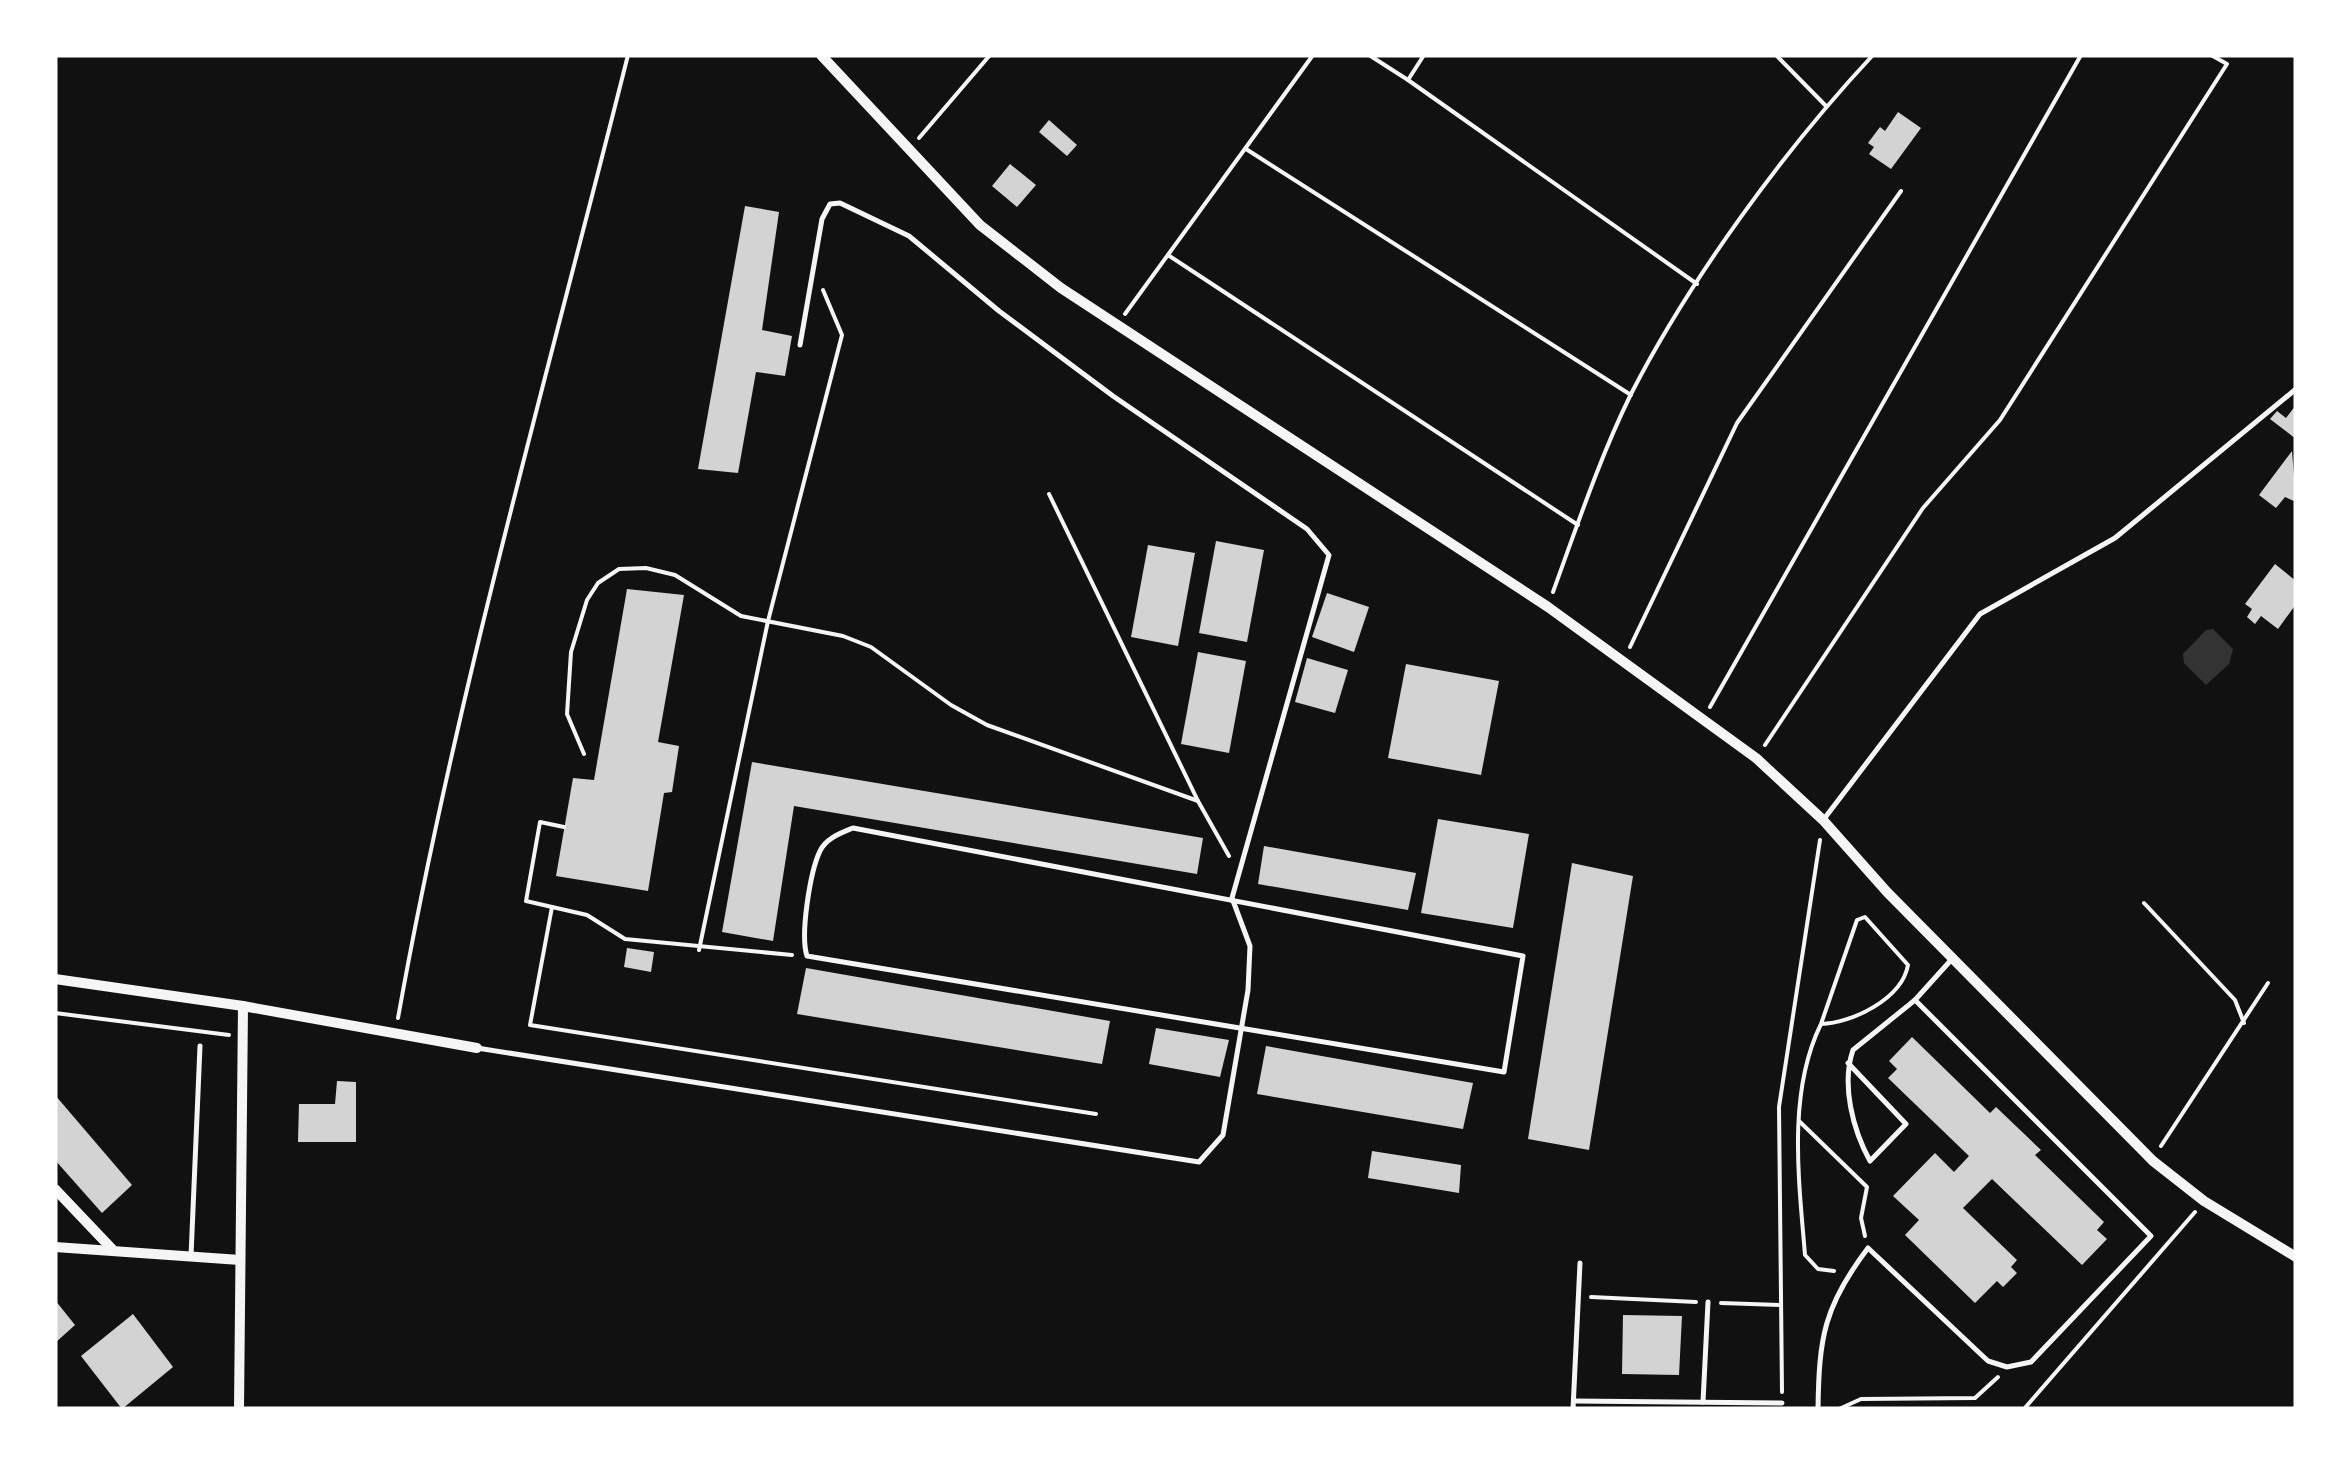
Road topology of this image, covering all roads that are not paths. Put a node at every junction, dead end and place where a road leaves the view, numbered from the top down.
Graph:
1 (821, 55) edge
2 (800, 345) dead end
3 (2296, 389) edge
4 (1824, 820) junction
5 (1232, 898) junction
6 (1952, 959) junction
7 (55, 979) edge
8 (1915, 1000) junction
9 (242, 1006) junction
10 (1242, 1026) junction
11 (200, 1046) dead end
12 (477, 1048) joint
13 (1848, 1063) junction
14 (55, 1189) edge
15 (55, 1248) edge
16 (112, 1250) junction
17 (190, 1256) junction
18 (2296, 1257) edge
19 (240, 1260) junction
20 (1580, 1264) dead end
21 (1708, 1302) road end
22 (1574, 1400) junction
23 (1702, 1402) junction
24 (1782, 1403) road end
25 (239, 1409) edge
26 (1574, 1409) edge
27 (1818, 1409) edge

1 - 4 street
2 - 5 lane
3 - 4 lane
4 - 6 street
5 - 10 lane
5 - 10 lane
5 - 10 lane
6 - 8 lane
6 - 18 street
7 - 9 street
8 - 13 lane
8 - 27 lane
9 - 12 street
9 - 19 street
10 - 12 lane
11 - 17 lane
13 - 13 lane
14 - 16 street
15 - 16 street
16 - 17 street
17 - 19 street
19 - 25 street
20 - 22 lane
21 - 23 lane
22 - 23 lane
22 - 26 lane
23 - 24 lane

